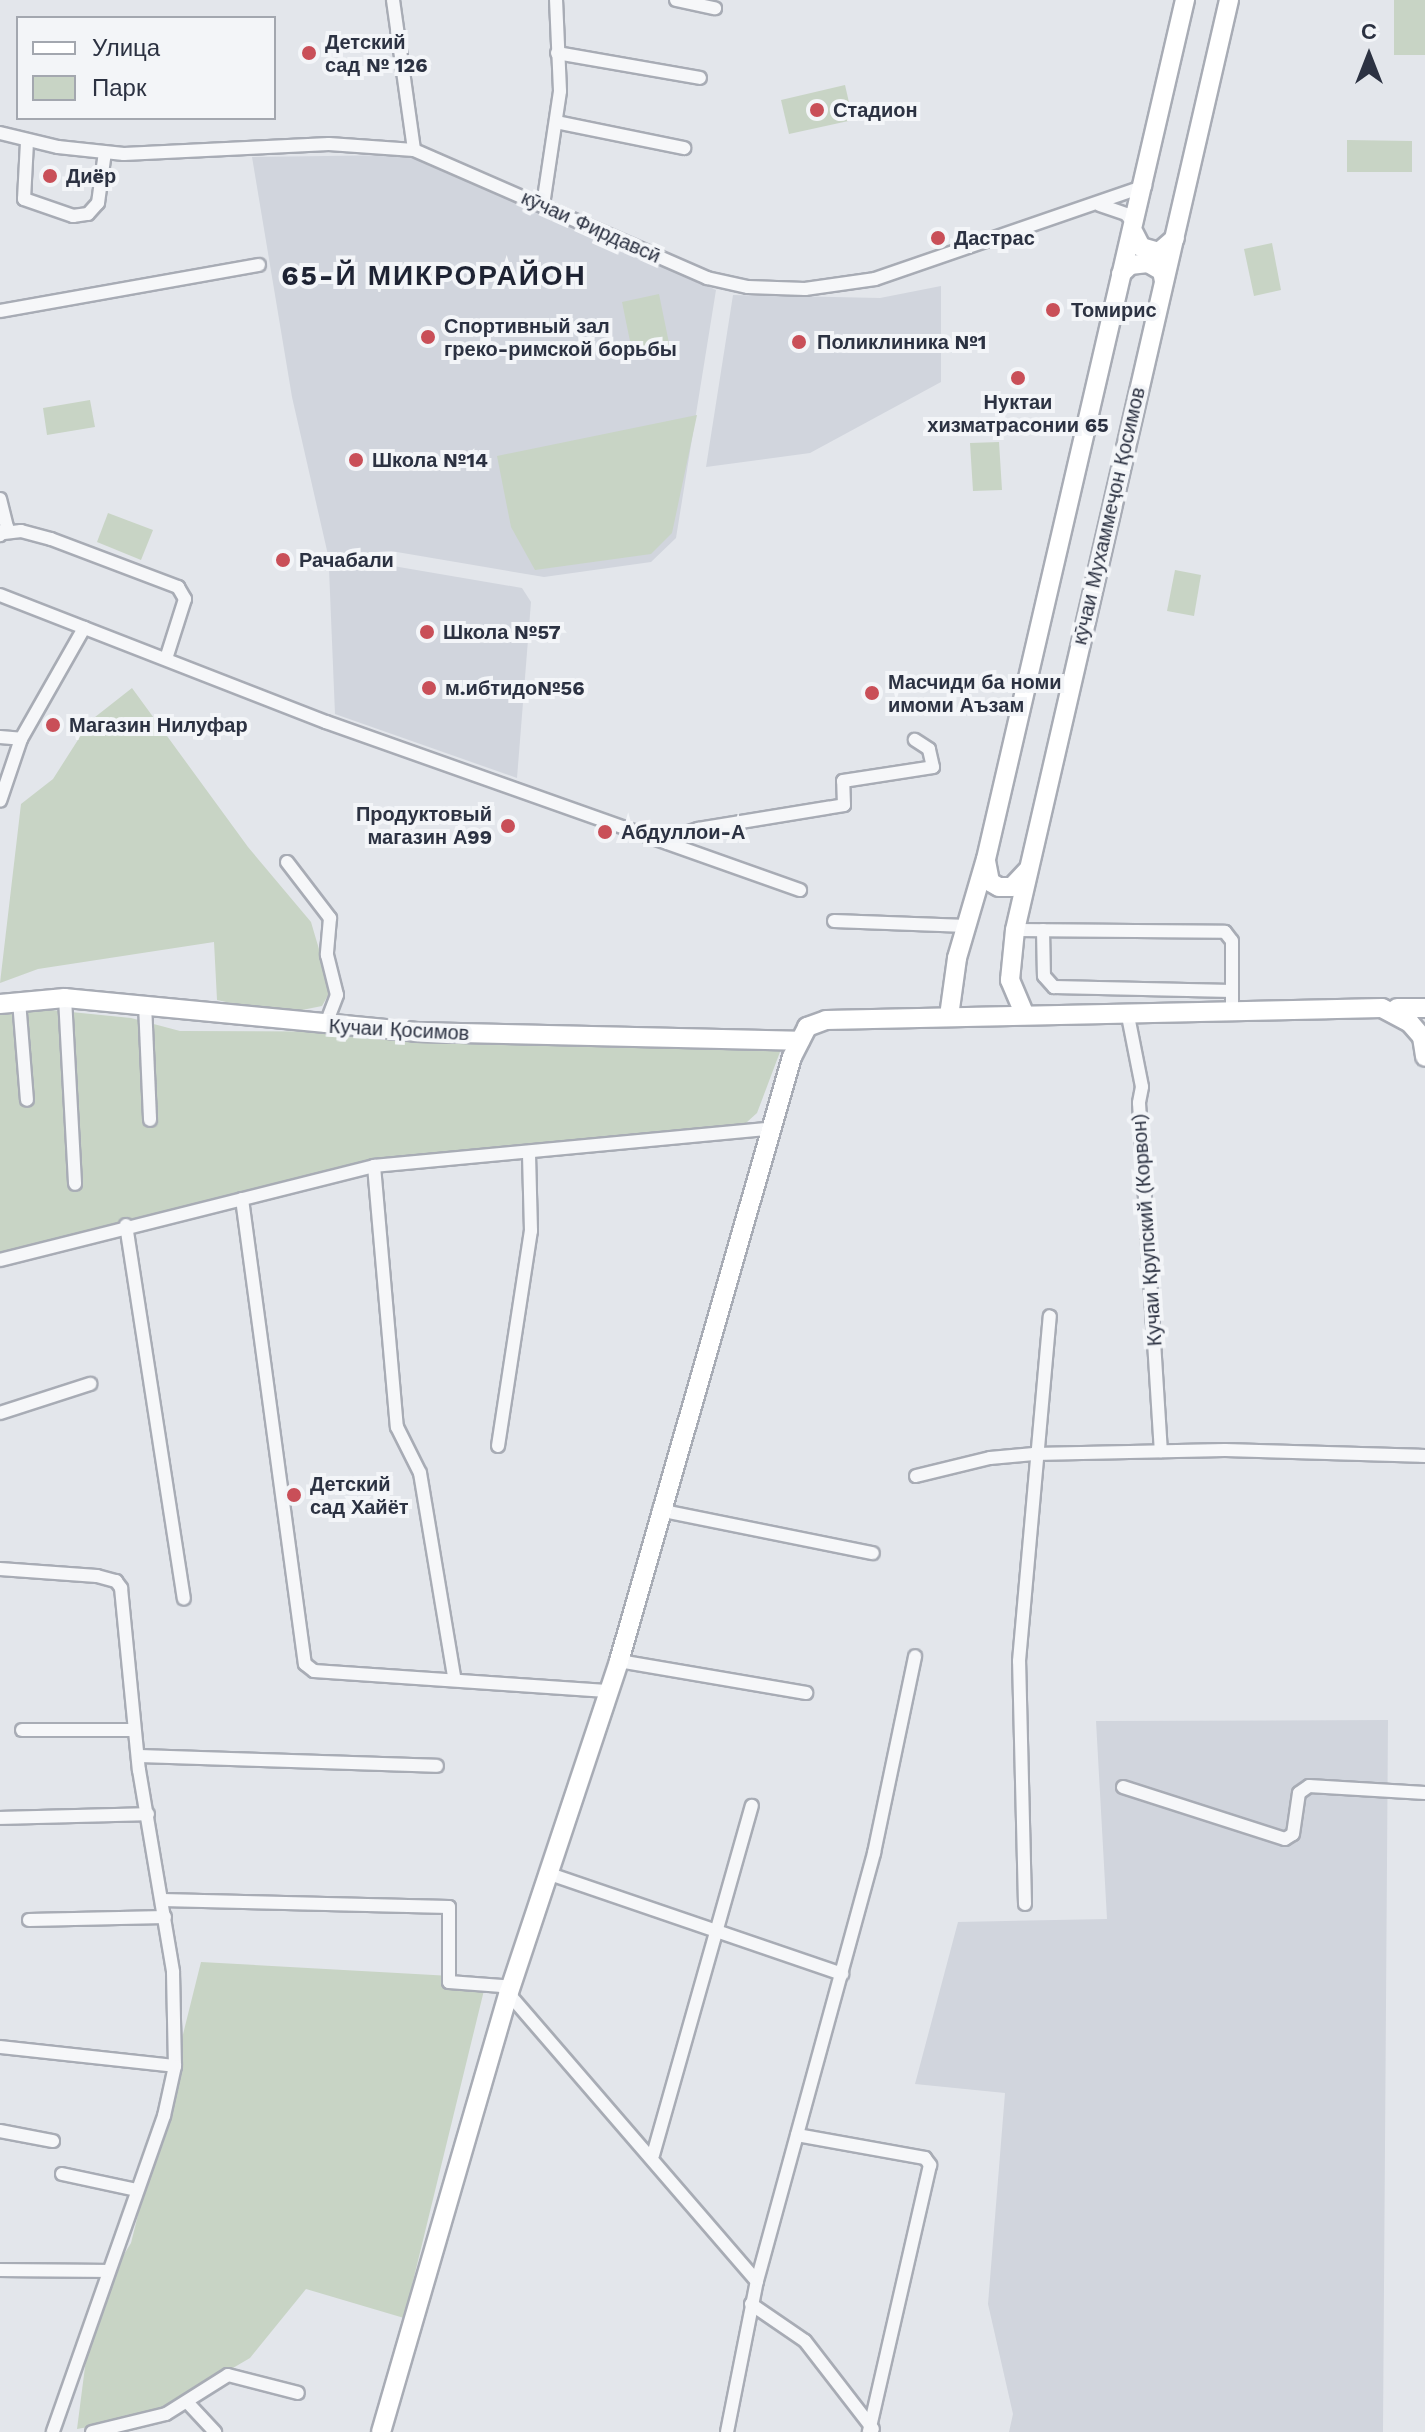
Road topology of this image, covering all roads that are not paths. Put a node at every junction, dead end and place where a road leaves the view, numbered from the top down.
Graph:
1 (393, 0) edge
2 (556, 0) edge
3 (676, 0) edge
4 (1185, 0) edge
5 (1229, 0) edge
6 (715, 8) dead end
7 (557, 53) junction
8 (700, 78) dead end
9 (556, 122) junction
10 (0, 133) edge
11 (27, 142) junction
12 (684, 148) dead end
13 (414, 150) junction
14 (105, 152) junction
15 (1145, 186) junction
16 (543, 205) junction
17 (1097, 205) junction
18 (1135, 229) junction
19 (1175, 238) junction
20 (259, 265) dead end
21 (1121, 274) junction
22 (1164, 281) junction
23 (0, 311) edge
24 (0, 499) edge
25 (2, 534) edge
26 (0, 595) edge
27 (84, 628) junction
28 (166, 659) junction
29 (0, 737) edge
30 (21, 739) junction
31 (915, 740) dead end
32 (0, 801) edge
33 (664, 840) junction
34 (986, 859) junction
35 (287, 862) dead end
36 (1027, 870) junction
37 (800, 890) dead end
38 (834, 921) dead end
39 (967, 926) junction
40 (1015, 930) junction
41 (1043, 930) junction
42 (1232, 991) junction
43 (65, 998) junction
44 (19, 1001) junction
45 (0, 1004) edge
46 (145, 1004) junction
47 (1390, 1008) junction
48 (1425, 1008) edge
49 (1232, 1010) junction
50 (1127, 1011) junction
51 (1024, 1013) junction
52 (949, 1016) junction
53 (1425, 1017) edge
54 (325, 1026) junction
55 (800, 1041) junction
56 (1425, 1057) edge
57 (27, 1100) dead end
58 (150, 1120) dead end
59 (773, 1128) junction
60 (529, 1154) junction
61 (374, 1166) junction
62 (75, 1184) dead end
63 (242, 1199) junction
64 (126, 1225) junction
65 (0, 1260) edge
66 (1050, 1316) dead end
67 (90, 1384) dead end
68 (0, 1413) edge
69 (498, 1446) dead end
70 (1161, 1451) junction
71 (1034, 1454) junction
72 (1425, 1456) edge
73 (916, 1476) dead end
74 (659, 1510) junction
75 (873, 1553) dead end
76 (0, 1569) edge
77 (184, 1599) dead end
78 (915, 1656) dead end
79 (619, 1661) junction
80 (454, 1676) junction
81 (610, 1691) junction
82 (806, 1693) dead end
83 (22, 1730) dead end
84 (134, 1730) junction
85 (138, 1756) junction
86 (437, 1766) dead end
87 (1123, 1787) dead end
88 (1425, 1793) edge
89 (752, 1806) dead end
90 (148, 1814) junction
91 (0, 1818) edge
92 (550, 1874) junction
93 (162, 1900) junction
94 (1025, 1904) dead end
95 (165, 1917) junction
96 (29, 1920) dead end
97 (718, 1932) junction
98 (842, 1974) junction
99 (509, 1992) junction
100 (0, 2047) edge
101 (175, 2066) junction
102 (0, 2131) edge
103 (797, 2135) junction
104 (53, 2141) dead end
105 (653, 2155) junction
106 (62, 2174) dead end
107 (137, 2190) junction
108 (0, 2270) edge
109 (107, 2271) junction
110 (757, 2281) junction
111 (751, 2304) junction
112 (298, 2393) dead end
113 (188, 2403) junction
114 (872, 2430) edge
115 (53, 2432) edge
116 (92, 2432) edge
117 (215, 2432) edge
118 (381, 2432) edge
119 (727, 2432) edge

1 - 13 street
2 - 7 street
3 - 6 street
4 - 15 street
5 - 19 street, кӯчаи Мухаммеҷон Қосимов
7 - 8 street
7 - 9 street
9 - 12 street
9 - 16 street
10 - 11 street, кӯчаи Фирдавсӣ
11 - 14 street, кӯчаи Фирдавсӣ
11 - 14 street
13 - 14 street, кӯчаи Фирдавсӣ
13 - 16 street, кӯчаи Фирдавсӣ
15 - 17 street, кӯчаи Фирдавсӣ
15 - 18 street
16 - 17 street, кӯчаи Фирдавсӣ
17 - 18 street
18 - 19 street
18 - 21 street
19 - 22 street, кӯчаи Мухаммеҷон Қосимов
20 - 23 street
21 - 22 street
21 - 34 street
22 - 36 street, кӯчаи Мухаммеҷон Қосимов
24 - 25 street
25 - 28 street
26 - 27 street
27 - 28 street
27 - 30 street
28 - 33 street
29 - 30 street
30 - 32 street
31 - 33 street
33 - 37 street
34 - 36 street
34 - 39 street
35 - 54 street
36 - 40 street, кӯчаи Мухаммеҷон Қосимов
38 - 39 street
39 - 52 street
40 - 41 street
40 - 51 street, кӯчаи Мухаммеҷон Қосимов
41 - 42 street
41 - 42 street
42 - 49 street
43 - 44 street, Кучаи Қосимов
43 - 46 street, Кучаи Қосимов
43 - 62 street
44 - 45 street, Кучаи Қосимов
44 - 57 street
46 - 54 street, Кучаи Қосимов
46 - 58 street
47 - 48 street
47 - 49 street
47 - 53 street
47 - 56 street
49 - 50 street
50 - 51 street
50 - 70 street, Кучаи Крупский (Корвон)
51 - 52 street
52 - 55 street
54 - 55 street, Кучаи Қосимов
55 - 59 street
59 - 60 street
59 - 74 street
60 - 61 street
60 - 69 street
61 - 63 street
61 - 80 street
63 - 64 street
63 - 80 street
64 - 65 street
64 - 77 street
66 - 71 street
67 - 68 street
70 - 71 street
70 - 72 street
71 - 73 street
71 - 94 street
74 - 75 street
74 - 79 street
76 - 84 street
78 - 98 street
79 - 81 street
79 - 82 street
80 - 81 street
81 - 92 street
83 - 84 street
84 - 85 street
85 - 86 street
85 - 90 street
87 - 88 street
89 - 97 street
90 - 91 street
90 - 93 street
92 - 97 street
92 - 99 street
93 - 95 street
93 - 99 street
95 - 96 street
95 - 101 street
97 - 98 street
97 - 105 street
98 - 103 street
99 - 105 street
99 - 118 street
100 - 101 street
101 - 107 street
102 - 104 street
103 - 110 street
103 - 114 street
105 - 110 street
106 - 107 street
107 - 109 street
108 - 109 street
109 - 115 street
110 - 111 street
111 - 114 street
111 - 119 street
112 - 113 street
113 - 116 street
113 - 117 street

